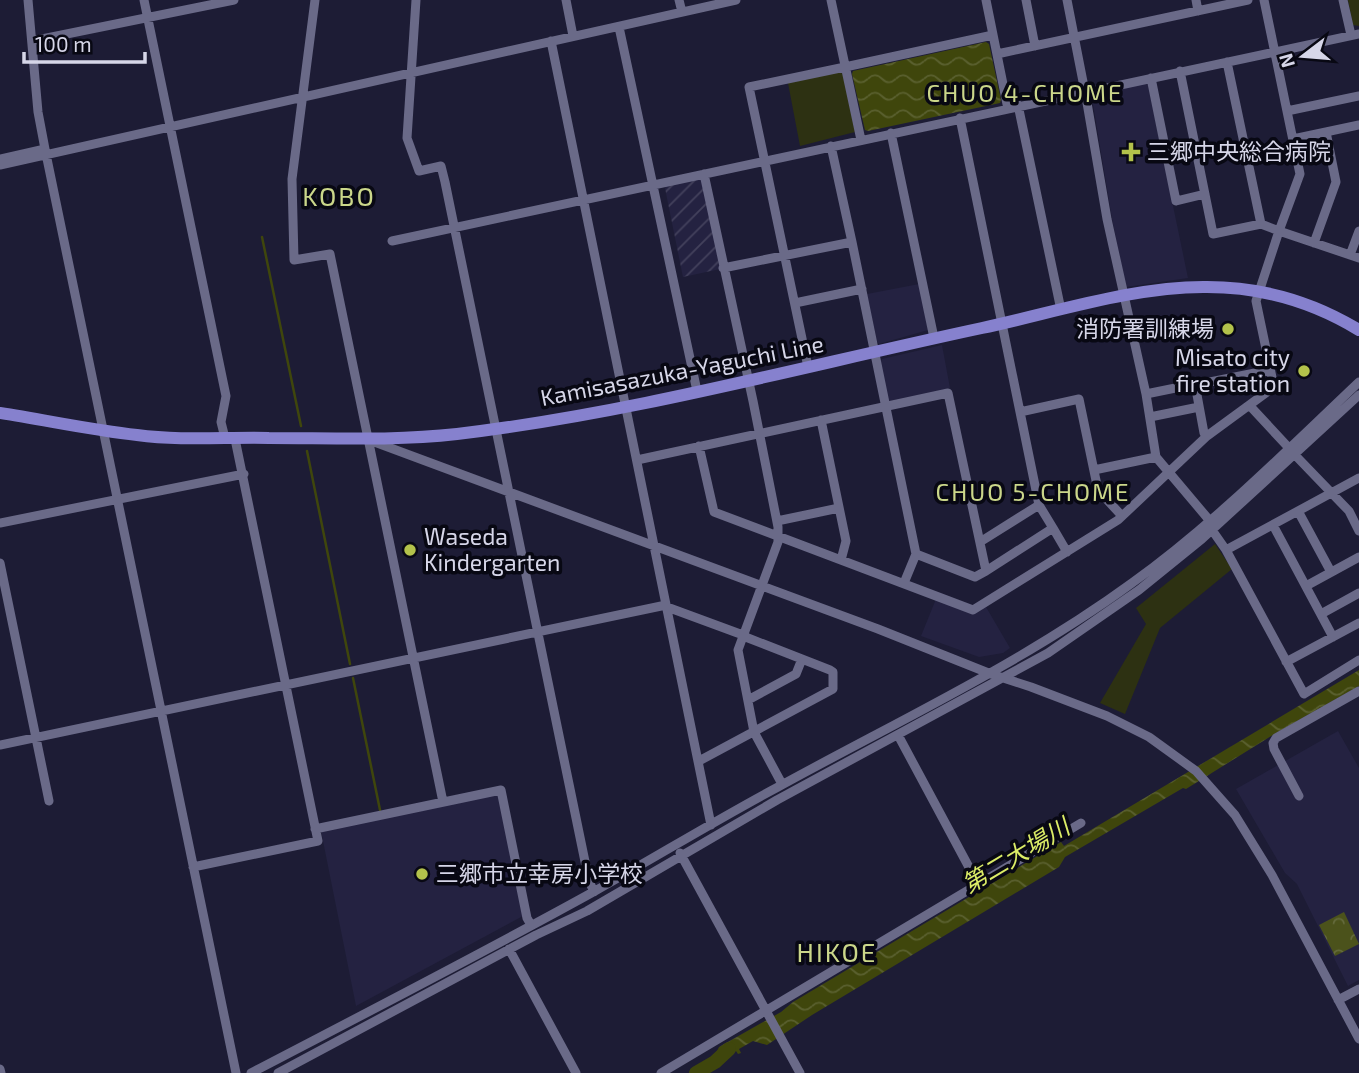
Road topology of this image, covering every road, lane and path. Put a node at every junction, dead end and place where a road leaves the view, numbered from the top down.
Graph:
1 (28, 0) edge
2 (144, 0) edge
3 (234, 0) edge
4 (315, 0) edge
5 (416, 0) edge
6 (566, 0) edge
7 (679, 0) edge
8 (736, 0) edge
9 (831, 0) edge
10 (986, 0) edge
11 (1026, 0) edge
12 (1067, 0) edge
13 (1196, 0) edge
14 (1248, 0) edge
15 (1264, 0) edge
16 (1343, 0) edge
17 (1198, 11) junction
18 (682, 12) junction
19 (148, 18) junction
20 (619, 27) junction
21 (1355, 34) edge
22 (993, 35) junction
23 (573, 36) junction
24 (1074, 37) junction
25 (32, 41) junction
26 (551, 41) junction
27 (1035, 46) junction
28 (1274, 52) junction
29 (997, 54) junction
30 (1227, 62) junction
31 (845, 67) junction
32 (1180, 71) junction
33 (412, 73) junction
34 (1151, 78) junction
35 (1085, 91) junction
36 (1359, 96) edge
37 (302, 98) junction
38 (1018, 105) junction
39 (1008, 109) junction
40 (1287, 111) junction
41 (960, 118) junction
42 (1359, 125) edge
43 (172, 127) junction
44 (1326, 132) junction
45 (891, 133) junction
46 (1293, 139) junction
47 (861, 140) junction
48 (831, 146) junction
49 (46, 152) junction
50 (0, 159) edge
51 (765, 160) junction
52 (0, 165) edge
53 (704, 174) junction
54 (653, 184) junction
55 (1205, 194) junction
56 (583, 201) junction
57 (1261, 224) junction
58 (455, 228) junction
59 (1279, 231) junction
60 (1359, 231) edge
61 (392, 240) dead end
62 (852, 242) junction
63 (1314, 243) junction
64 (785, 256) junction
65 (1354, 256) edge
66 (723, 268) junction
67 (862, 289) junction
68 (1258, 291) junction
69 (1123, 297) junction
70 (795, 303) junction
71 (1060, 310) junction
72 (1001, 324) junction
73 (1359, 330) edge
74 (934, 338) junction
75 (875, 353) junction
76 (808, 367) junction
77 (1270, 370) junction
78 (748, 380) junction
79 (1359, 382) edge
80 (1195, 385) junction
81 (697, 391) junction
82 (1146, 394) junction
83 (1359, 396) edge
84 (625, 406) junction
85 (885, 406) junction
86 (1250, 406) junction
87 (1199, 407) junction
88 (1020, 412) junction
89 (0, 413) edge
90 (1150, 417) junction
91 (821, 420) junction
92 (496, 429) junction
93 (103, 430) junction
94 (760, 433) junction
95 (1207, 436) junction
96 (230, 439) junction
97 (368, 439) junction
98 (699, 446) junction
99 (1292, 451) junction
100 (1156, 457) junction
101 (637, 460) junction
102 (1094, 470) junction
103 (1169, 473) junction
104 (244, 474) junction
105 (1359, 478) edge
106 (509, 491) junction
107 (1331, 493) junction
108 (117, 500) junction
109 (1039, 506) junction
110 (839, 508) junction
111 (1298, 511) junction
112 (1122, 516) junction
113 (777, 521) junction
114 (0, 523) edge
115 (1273, 525) junction
116 (1211, 526) junction
117 (1053, 528) junction
118 (1359, 531) edge
119 (779, 537) junction
120 (980, 542) junction
121 (654, 545) junction
122 (1226, 550) junction
123 (1068, 552) junction
124 (916, 554) junction
125 (1359, 557) edge
126 (841, 560) junction
127 (0, 562) edge
128 (986, 571) junction
129 (1331, 572) junction
130 (904, 583) junction
131 (762, 586) junction
132 (1306, 586) junction
133 (1359, 593) edge
134 (667, 606) junction
135 (1321, 614) junction
136 (1359, 623) edge
137 (539, 631) junction
138 (743, 636) junction
139 (1333, 637) junction
140 (413, 658) junction
141 (802, 659) junction
142 (1359, 660) edge
143 (1286, 662) junction
144 (991, 674) junction
145 (1005, 677) junction
146 (286, 684) junction
147 (1359, 691) edge
148 (748, 700) junction
149 (161, 710) junction
150 (754, 732) junction
151 (36, 735) junction
152 (898, 735) junction
153 (0, 744) edge
154 (699, 761) junction
155 (782, 784) junction
156 (1299, 796) dead end
157 (49, 802) dead end
158 (443, 802) junction
159 (1082, 823) dead end
160 (711, 825) junction
161 (315, 829) junction
162 (676, 845) junction
163 (682, 856) junction
164 (193, 867) junction
165 (978, 884) junction
166 (594, 892) junction
167 (531, 925) junction
168 (509, 949) junction
169 (1359, 989) edge
170 (1338, 1000) junction
171 (768, 1014) junction
172 (1359, 1039) edge
173 (236, 1073) edge
174 (251, 1073) edge
175 (278, 1073) edge
176 (576, 1073) edge
177 (661, 1073) edge
178 (800, 1073) edge

1 - 25 street
2 - 19 street
3 - 19 street
4 - 37 street
5 - 33 street
6 - 23 street
7 - 18 street
8 - 18 street
9 - 31 street
10 - 22 street
11 - 27 street
12 - 24 street
13 - 17 street
14 - 17 street
15 - 28 street
16 - 21 street
17 - 24 street
18 - 20 street
19 - 25 street
19 - 43 street
20 - 23 street
20 - 54 street
21 - 28 street
22 - 29 street
22 - 31 street
23 - 26 street
24 - 27 street
24 - 35 street
25 - 49 street
26 - 33 street
26 - 56 street
27 - 29 street
28 - 30 street
28 - 40 street
29 - 39 street
30 - 32 street
30 - 57 street
31 - 47 street
31 - 51 street
32 - 34 street
32 - 55 street
33 - 37 street
33 - 58 street
34 - 35 street
34 - 55 street
35 - 38 street
35 - 69 street
36 - 40 street
37 - 43 street
37 - 97 street
38 - 39 street
38 - 71 street
39 - 41 street
40 - 46 street
41 - 45 street
41 - 72 street
42 - 44 street
43 - 49 street
43 - 96 street
44 - 46 street
44 - 63 street
45 - 47 street
45 - 74 street
46 - 59 street
47 - 48 street
48 - 51 street
48 - 62 street
49 - 50 street
49 - 52 street
49 - 93 street
51 - 53 street
51 - 64 street
53 - 54 street
53 - 66 street
54 - 56 street
54 - 81 street
55 - 57 street
56 - 58 street
56 - 84 street
57 - 59 street
58 - 61 street
58 - 92 street
59 - 63 street
59 - 68 street
60 - 65 street
62 - 64 street
62 - 67 street
63 - 65 street
64 - 66 street
64 - 70 street
66 - 78 street
67 - 70 street
67 - 75 street
68 - 69 main road, Kamisasazuka-Yaguchi Line
68 - 73 main road, Kamisasazuka-Yaguchi Line
68 - 77 street
69 - 71 main road, Kamisasazuka-Yaguchi Line
69 - 82 street
70 - 76 street
71 - 72 main road, Kamisasazuka-Yaguchi Line
72 - 74 main road, Kamisasazuka-Yaguchi Line
72 - 88 street
74 - 75 main road, Kamisasazuka-Yaguchi Line
75 - 76 main road, Kamisasazuka-Yaguchi Line
75 - 85 street
76 - 78 main road, Kamisasazuka-Yaguchi Line
77 - 80 street
77 - 86 street
78 - 81 main road, Kamisasazuka-Yaguchi Line
78 - 94 street
79 - 99 street
80 - 82 street
80 - 87 street
81 - 84 main road, Kamisasazuka-Yaguchi Line
82 - 90 street
83 - 99 street
84 - 92 main road, Kamisasazuka-Yaguchi Line
84 - 101 street
85 - 91 street
85 - 120 street
85 - 124 street
86 - 95 street
86 - 99 street
87 - 90 street
87 - 95 street
88 - 102 street
88 - 109 street
89 - 93 main road, Kamisasazuka-Yaguchi Line
90 - 100 street
91 - 94 street
91 - 110 street
92 - 97 main road, Kamisasazuka-Yaguchi Line
92 - 106 street
93 - 96 main road, Kamisasazuka-Yaguchi Line
93 - 108 street
94 - 98 street
94 - 113 street
95 - 103 street
96 - 97 main road, Kamisasazuka-Yaguchi Line
96 - 104 street
97 - 106 street
97 - 140 street
98 - 101 street
98 - 119 street
99 - 107 street
99 - 116 street
100 - 102 street
100 - 103 street
101 - 121 street
102 - 112 street
103 - 112 street
103 - 116 street
104 - 108 street
104 - 146 street
105 - 107 street
106 - 121 street
106 - 137 street
107 - 111 street
107 - 118 street
108 - 114 street
108 - 149 street
109 - 117 street
109 - 120 street
110 - 113 street
110 - 126 street
111 - 115 street
111 - 129 street
112 - 123 street
113 - 119 street
115 - 122 street
115 - 132 street
116 - 122 street
116 - 144 street
116 - 145 street
117 - 123 street
117 - 128 street
119 - 126 street
119 - 131 street
120 - 128 street
121 - 131 street
121 - 134 street
122 - 143 street
123 - 130 street
124 - 128 street
124 - 130 street
125 - 129 street
126 - 130 street
127 - 151 street
129 - 132 street
131 - 138 street
131 - 144 street
132 - 135 street
133 - 135 street
134 - 137 street
134 - 138 street
134 - 154 street
135 - 139 street
136 - 139 street
137 - 140 street
137 - 166 street
138 - 141 street
138 - 148 street
139 - 143 street
140 - 146 street
140 - 158 street
141 - 148 street
141 - 150 street
142 - 143 street
144 - 145 street
144 - 155 street
145 - 152 street
145 - 170 street
146 - 149 street
146 - 161 street
147 - 156 street
148 - 150 street
149 - 151 street
149 - 164 street
150 - 154 street
150 - 155 street
151 - 153 street
151 - 157 street
152 - 163 street
152 - 165 street
154 - 160 street
155 - 160 street
158 - 161 street
158 - 167 street
159 - 165 street
160 - 162 street
161 - 164 street
162 - 163 street
162 - 166 street
163 - 168 street
163 - 171 street
164 - 173 street
165 - 171 street
166 - 167 street
167 - 174 street
168 - 175 street
168 - 176 street
169 - 170 street
170 - 172 street
171 - 177 street
171 - 178 street

